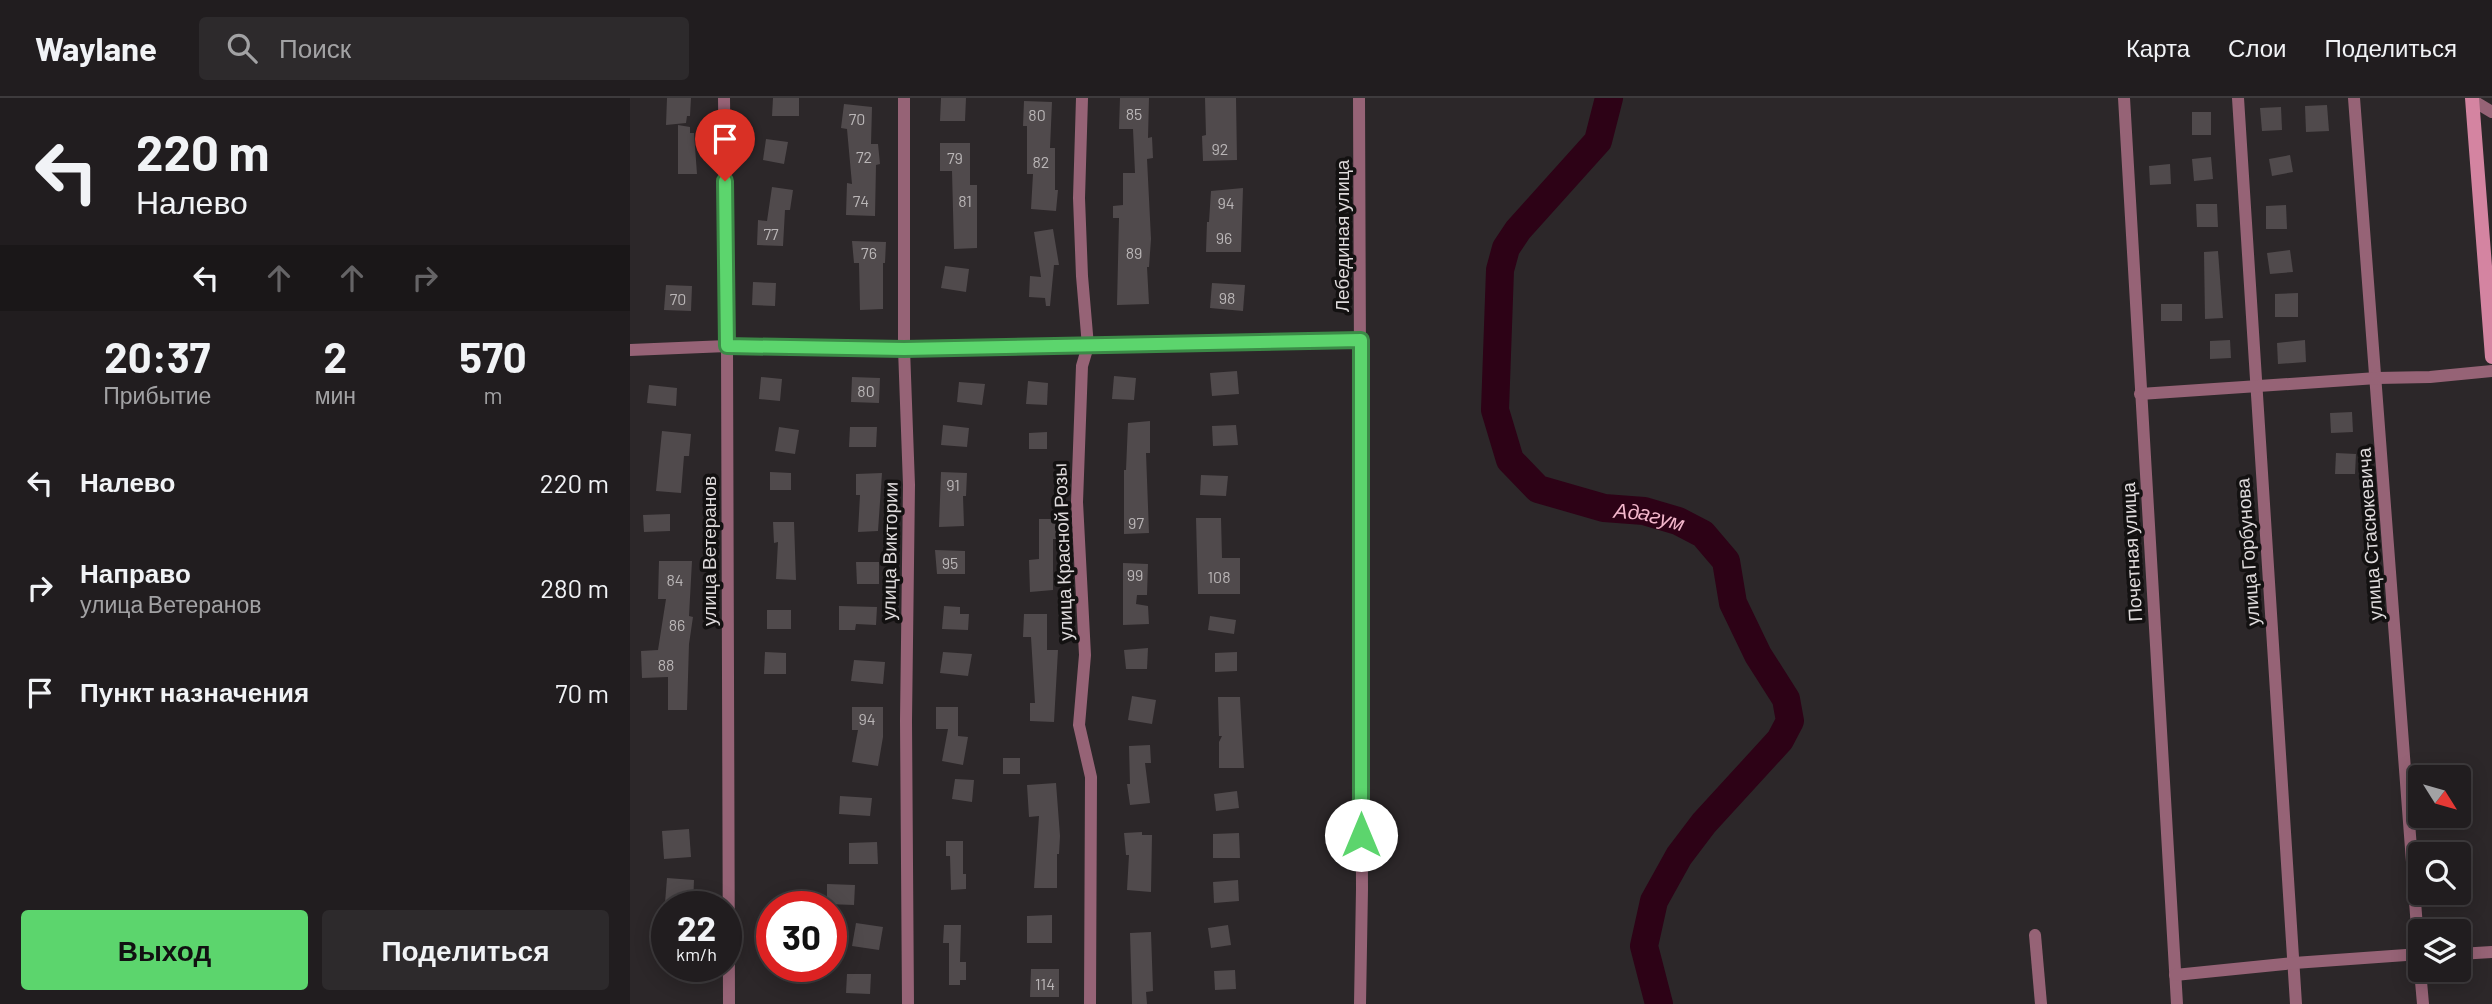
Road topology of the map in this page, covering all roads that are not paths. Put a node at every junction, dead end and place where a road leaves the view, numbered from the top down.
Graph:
1 (724, 98) edge
2 (904, 98) edge
3 (1082, 98) edge
4 (1359, 98) edge
5 (2124, 98) edge
6 (2238, 98) edge
7 (2354, 98) edge
8 (2472, 99) edge
9 (2492, 113) edge
10 (2490, 309) edge
11 (1361, 340) junction
12 (727, 346) junction
13 (1088, 346) junction
14 (904, 349) junction
15 (630, 350) edge
16 (2492, 357) edge
17 (2492, 371) edge
18 (2377, 378) junction
19 (2255, 386) junction
20 (2140, 394) junction
21 (2417, 919) edge
22 (2035, 935) dead end
23 (2492, 952) edge
24 (2471, 953) edge
25 (2408, 955) edge
26 (2294, 962) junction
27 (2175, 975) junction
28 (2421, 982) edge
29 (729, 1004) edge
30 (908, 1004) edge
31 (1090, 1004) edge
32 (1360, 1004) edge
33 (2041, 1004) edge
34 (2177, 1004) edge
35 (2296, 1004) edge
36 (2423, 1004) edge

1 - 12 street, улица Ветеранов
2 - 14 street, улица Виктории
3 - 13 street, улица Красной Розы
4 - 11 street, Лебединая улица
5 - 20 street, Почетная улица
6 - 19 street, улица Горбунова
7 - 18 street, улица Стасюкевича
8 - 9 street
8 - 10 main road
10 - 16 main road
11 - 13 street
11 - 32 street, Лебединая улица
12 - 14 street
12 - 15 street
12 - 29 street, улица Ветеранов
13 - 14 street
13 - 31 street, улица Красной Розы
14 - 30 street, улица Виктории
17 - 18 street
18 - 19 street
18 - 21 street, улица Стасюкевича
19 - 20 street
19 - 26 street, улица Горбунова
20 - 27 street, Почетная улица
22 - 33 street
23 - 24 street
25 - 26 street
26 - 27 street
26 - 35 street, улица Горбунова
27 - 34 street, Почетная улица
28 - 36 street, улица Стасюкевича

